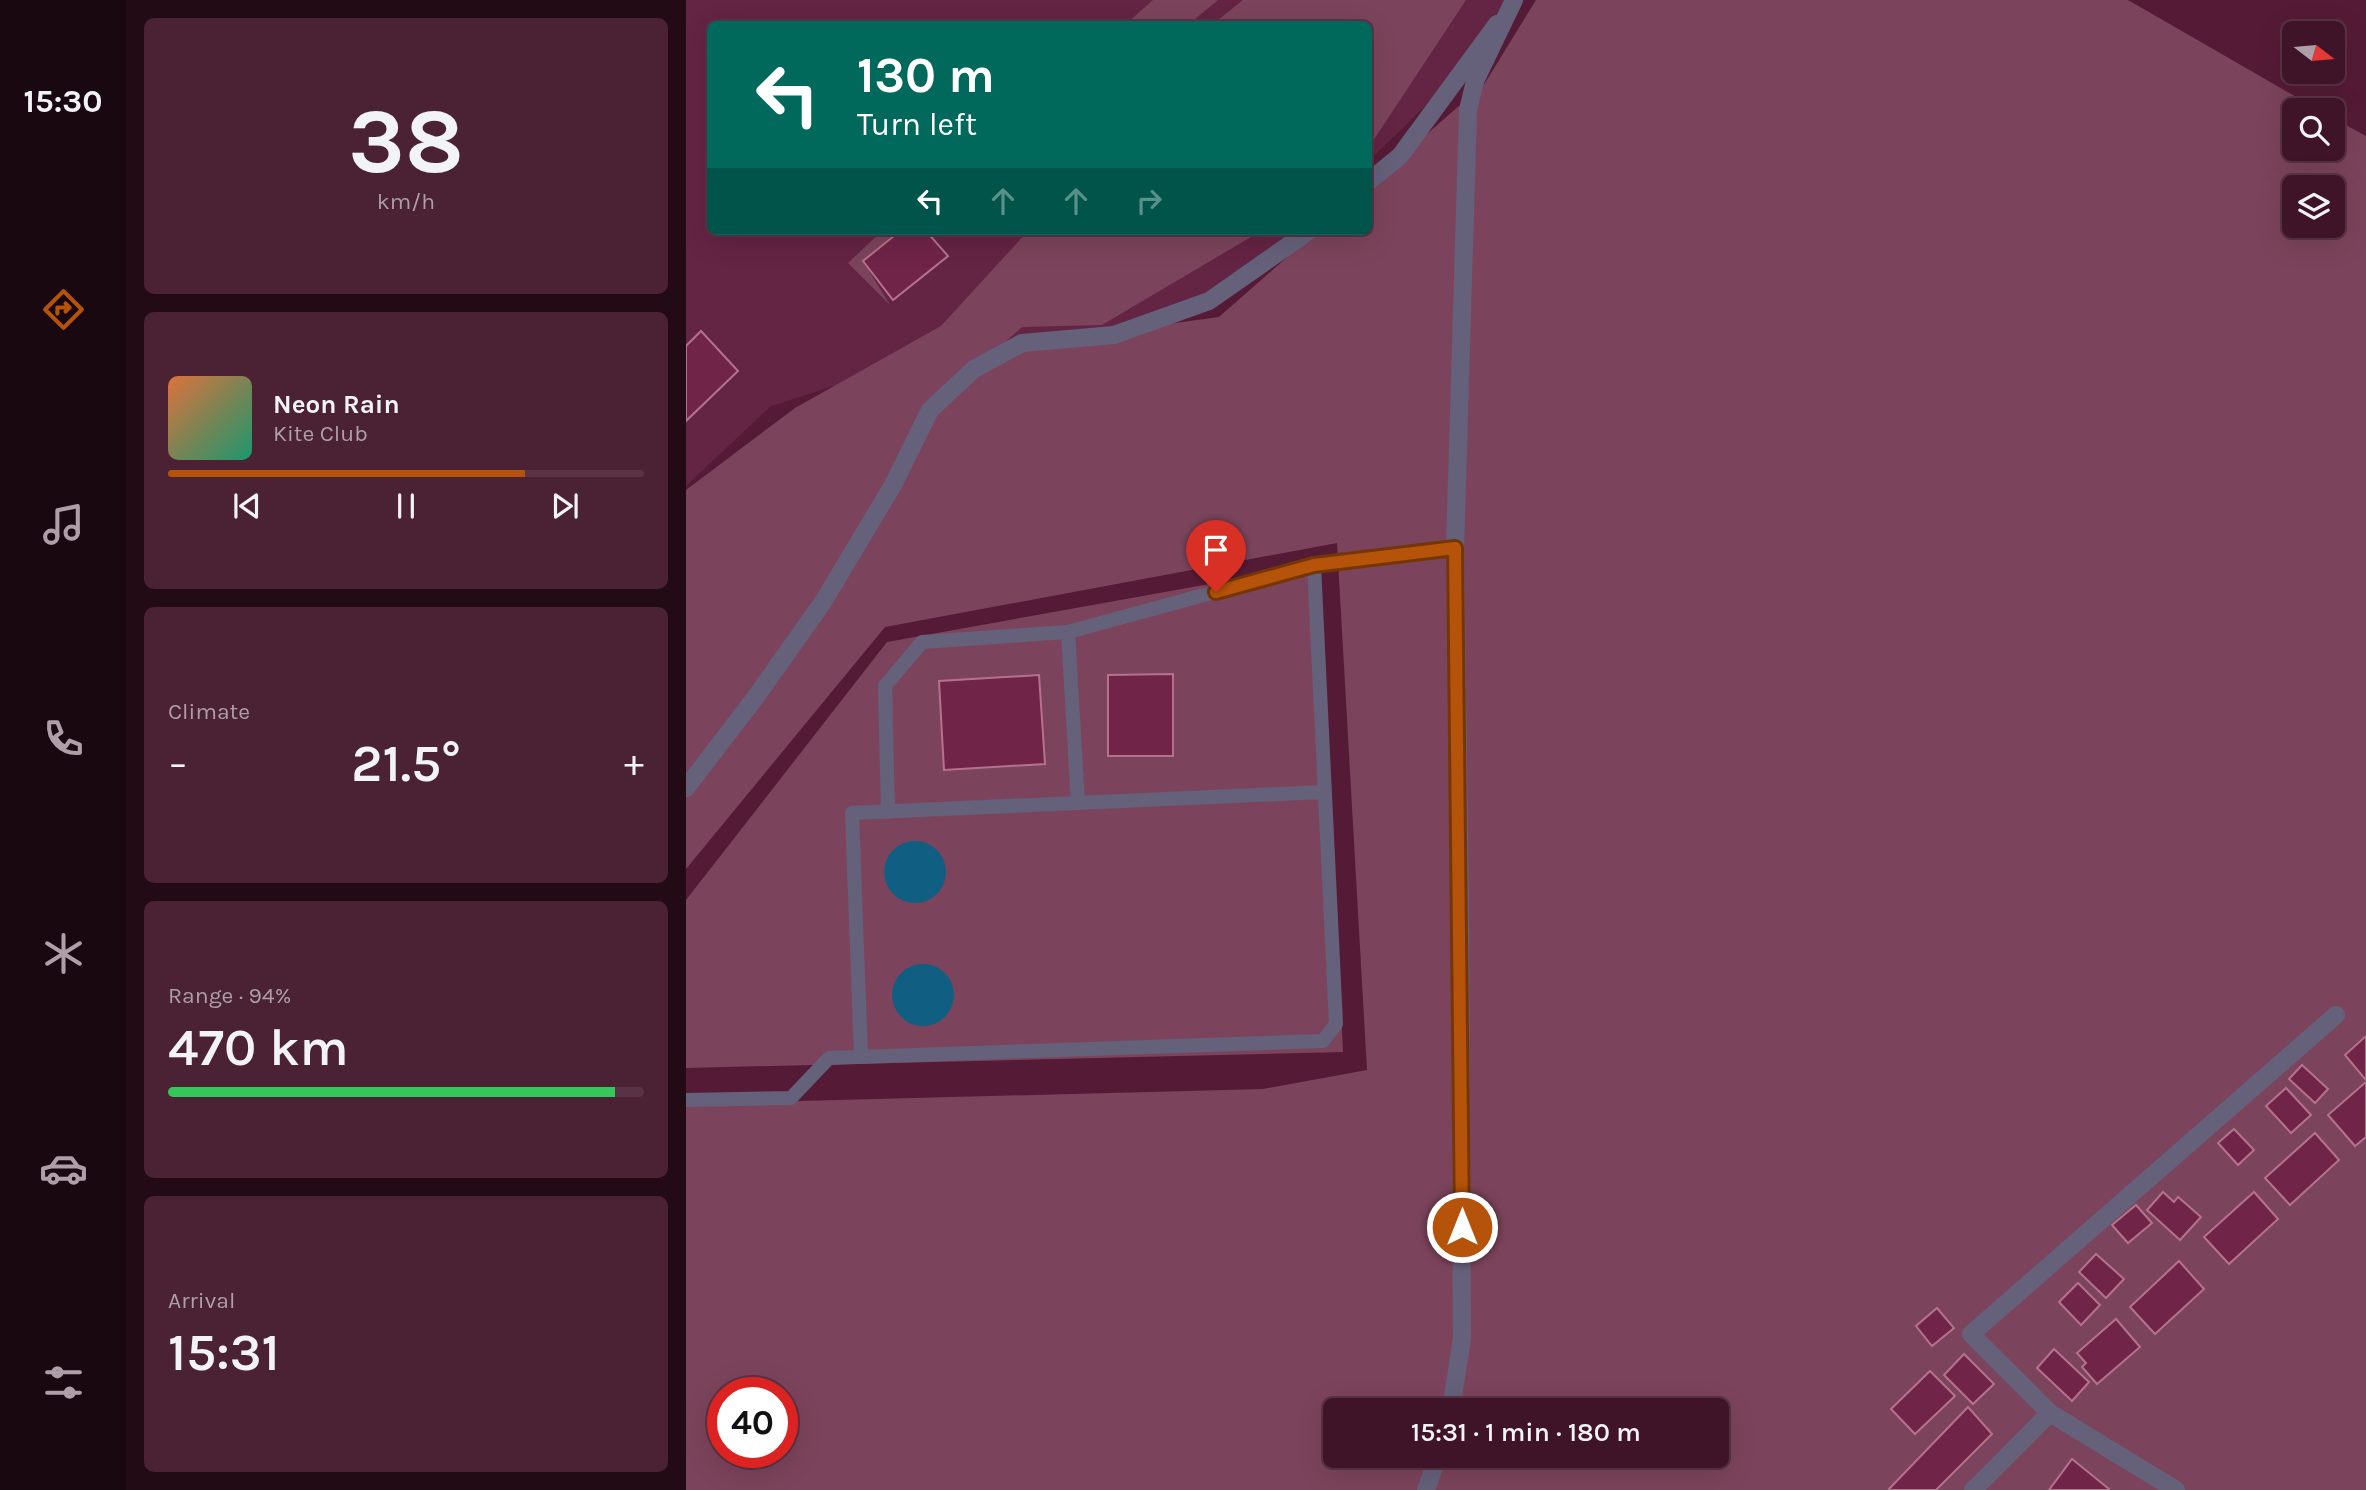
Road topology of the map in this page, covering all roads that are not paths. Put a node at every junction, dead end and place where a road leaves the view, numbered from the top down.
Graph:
1 (1513, 2) edge
2 (1372, 179) edge
3 (1303, 235) edge
4 (1455, 548) junction
5 (1314, 565) junction
6 (1068, 632) junction
7 (686, 788) edge
8 (1325, 792) junction
9 (1078, 803) junction
10 (888, 812) junction
11 (2336, 1015) dead end
12 (861, 1057) junction
13 (686, 1100) edge
14 (1453, 1398) edge
15 (2050, 1413) junction
16 (1434, 1468) edge
17 (1426, 1490) edge
18 (1973, 1490) edge
19 (2176, 1490) edge

1 - 2 street
1 - 4 street
3 - 7 street
4 - 5 lane
4 - 14 street
5 - 6 lane
5 - 8 lane
6 - 9 lane
6 - 10 lane
8 - 9 lane
8 - 12 lane
9 - 10 lane
10 - 12 lane
11 - 15 street
12 - 13 lane
15 - 18 street
15 - 19 street
16 - 17 street

